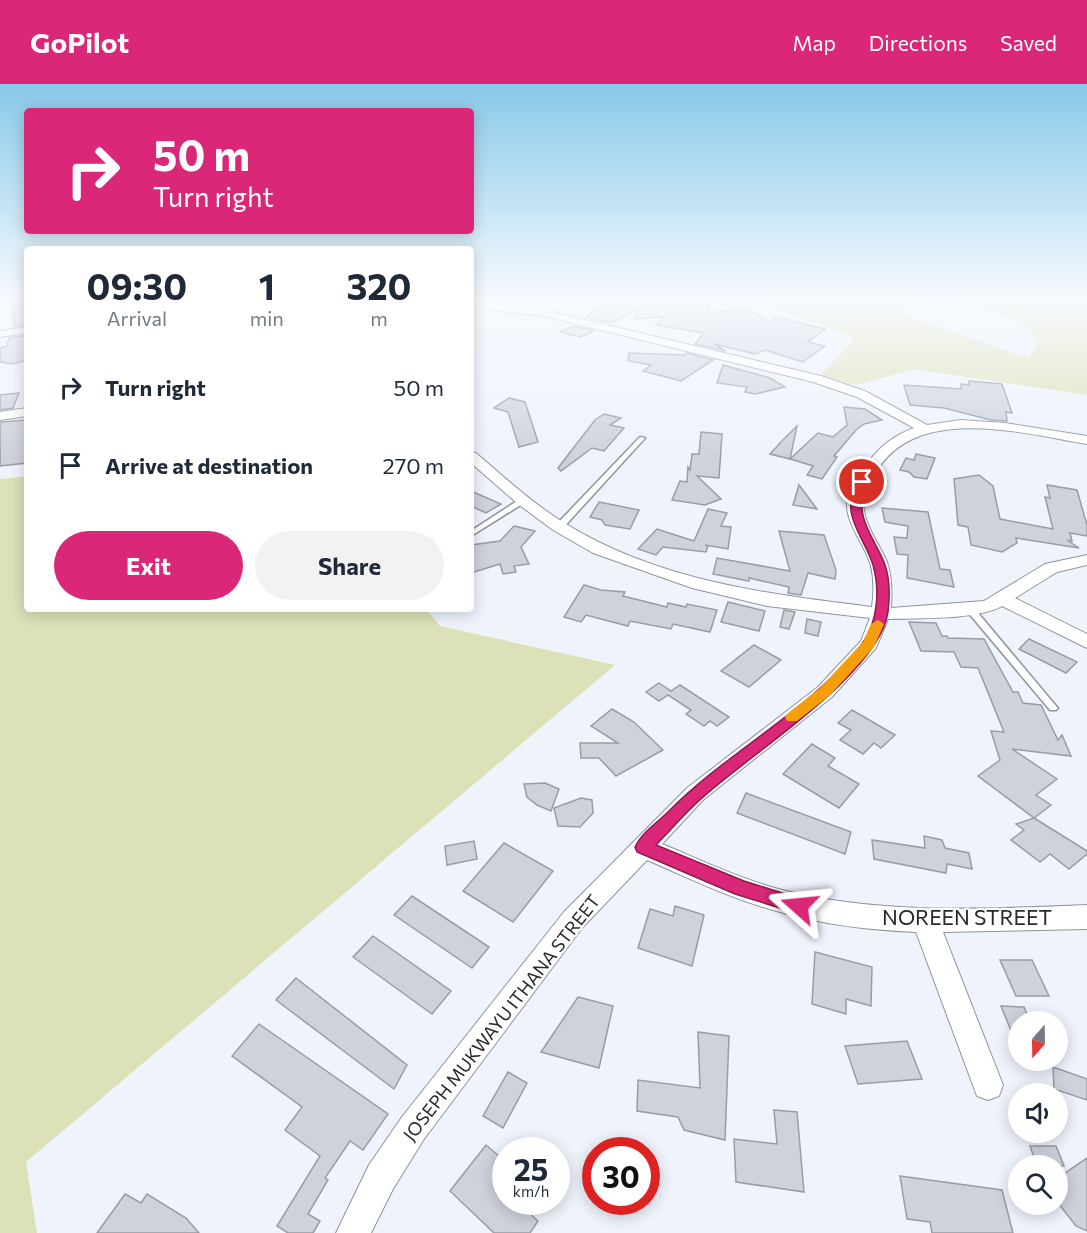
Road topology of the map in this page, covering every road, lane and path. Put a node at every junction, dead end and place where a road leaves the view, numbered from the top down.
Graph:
1 (704, 352) edge
2 (24, 412) edge
3 (0, 416) edge
4 (925, 429) junction
5 (642, 438) dead end
6 (1087, 440) edge
7 (474, 459) edge
8 (523, 501) junction
9 (559, 527) junction
10 (474, 532) edge
11 (1087, 560) edge
12 (1003, 599) junction
13 (970, 609) junction
14 (882, 614) junction
15 (1087, 642) edge
16 (1053, 708) dead end
17 (643, 847) junction
18 (1087, 917) edge
19 (926, 922) junction
20 (988, 1085) dead end
21 (353, 1233) edge

1 - 4 street
2 - 3 street
4 - 6 street, JOSEPH MUKWAYU ITHANA STREET
4 - 14 street, JOSEPH MUKWAYU ITHANA STREET
5 - 9 lane
7 - 8 street
8 - 9 street
8 - 10 lane
9 - 14 street
11 - 12 street
12 - 13 street
12 - 15 street
13 - 14 street
13 - 16 lane
14 - 17 street, JOSEPH MUKWAYU ITHANA STREET
17 - 19 street, NOREEN STREET
17 - 21 street, JOSEPH MUKWAYU ITHANA STREET
18 - 19 street, NOREEN STREET
19 - 20 street

